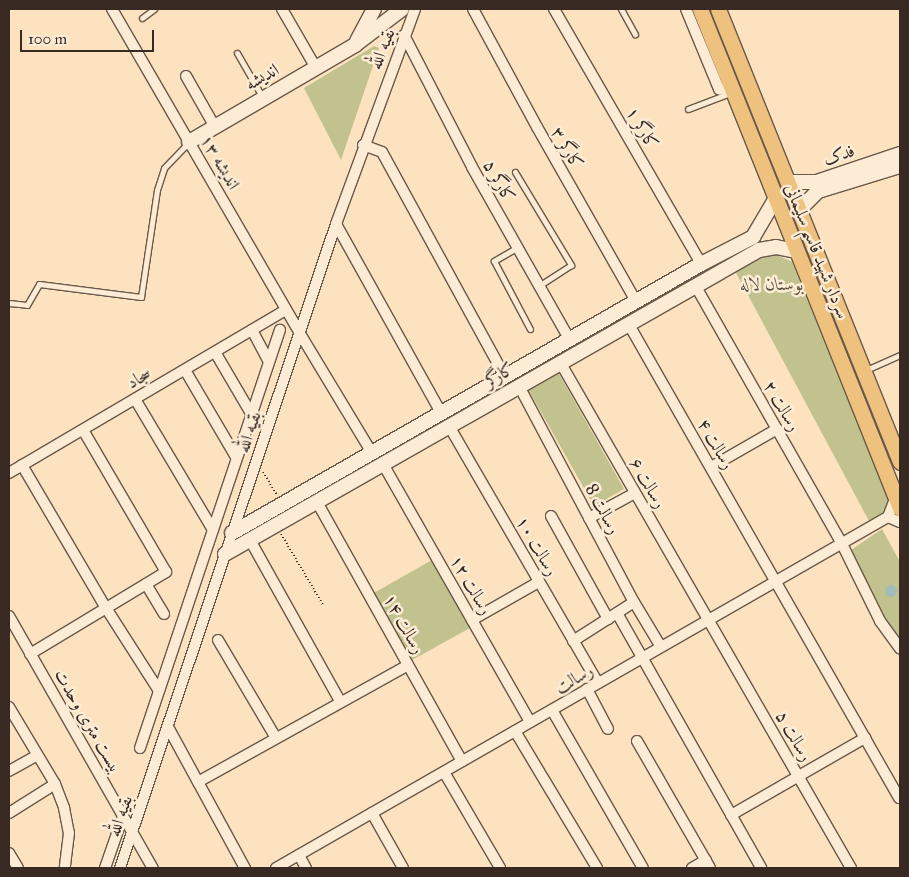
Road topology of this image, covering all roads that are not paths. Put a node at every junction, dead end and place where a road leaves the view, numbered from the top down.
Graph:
1 (112, 9) edge
2 (154, 9) edge
3 (282, 9) edge
4 (374, 9) edge
5 (402, 9) edge
6 (415, 9) edge
7 (473, 9) edge
8 (554, 9) edge
9 (621, 9) edge
10 (686, 9) edge
11 (700, 9) edge
12 (718, 9) edge
13 (142, 18) dead end
14 (635, 34) dead end
15 (404, 35) junction
16 (355, 45) junction
17 (237, 53) dead end
18 (316, 68) junction
19 (186, 76) dead end
20 (733, 92) junction
21 (263, 98) junction
22 (688, 109) dead end
23 (215, 127) junction
24 (189, 142) junction
25 (363, 145) junction
26 (900, 154) edge
27 (900, 166) edge
28 (515, 172) dead end
29 (788, 182) junction
30 (817, 186) junction
31 (776, 198) junction
32 (798, 211) junction
33 (336, 224) junction
34 (753, 236) junction
35 (518, 248) junction
36 (758, 250) junction
37 (797, 251) junction
38 (701, 264) junction
39 (695, 285) junction
40 (539, 286) junction
41 (636, 301) junction
42 (9, 303) edge
43 (286, 310) junction
44 (628, 323) junction
45 (597, 324) junction
46 (530, 329) dead end
47 (252, 330) junction
48 (280, 330) dead end
49 (299, 332) junction
50 (604, 337) junction
51 (570, 340) junction
52 (215, 352) junction
53 (900, 355) edge
54 (269, 362) junction
55 (560, 362) junction
56 (186, 370) junction
57 (864, 371) junction
58 (505, 376) junction
59 (519, 386) junction
60 (135, 399) junction
61 (441, 413) junction
62 (252, 415) junction
63 (449, 426) junction
64 (776, 428) junction
65 (83, 430) junction
66 (372, 453) junction
67 (236, 457) junction
68 (900, 462) edge
69 (383, 464) junction
70 (22, 465) junction
71 (711, 467) junction
72 (9, 473) edge
73 (635, 493) junction
74 (317, 502) junction
75 (898, 502) edge
76 (551, 516) dead end
77 (888, 517) junction
78 (589, 518) junction
79 (900, 522) edge
80 (213, 530) junction
81 (232, 533) junction
82 (250, 540) junction
83 (842, 544) junction
84 (225, 554) junction
85 (776, 581) junction
86 (539, 582) junction
87 (146, 584) junction
88 (634, 602) junction
89 (106, 608) junction
90 (617, 613) junction
91 (164, 614) dead end
92 (9, 616) edge
93 (608, 619) junction
94 (472, 620) junction
95 (707, 621) junction
96 (218, 640) dead end
97 (573, 641) junction
98 (661, 647) junction
99 (900, 649) edge
100 (30, 654) junction
101 (642, 658) junction
102 (408, 665) junction
103 (598, 683) junction
104 (588, 689) junction
105 (159, 691) junction
106 (340, 701) junction
107 (9, 707) edge
108 (552, 710) junction
109 (530, 722) junction
110 (168, 727) junction
111 (608, 729) dead end
112 (515, 731) junction
113 (276, 738) junction
114 (865, 738) junction
115 (637, 742) dead end
116 (140, 748) dead end
117 (36, 756) junction
118 (462, 761) junction
119 (9, 771) edge
120 (444, 772) junction
121 (798, 776) junction
122 (198, 782) junction
123 (55, 784) junction
124 (899, 798) edge
125 (9, 813) edge
126 (372, 813) junction
127 (731, 815) junction
128 (123, 816) junction
129 (132, 831) junction
130 (9, 853) edge
131 (299, 855) junction
132 (708, 864) edge
133 (18, 868) edge
134 (64, 868) edge
135 (105, 868) edge
136 (120, 868) edge
137 (153, 868) edge
138 (245, 868) edge
139 (276, 868) edge
140 (306, 868) edge
141 (403, 868) edge
142 (500, 868) edge
143 (597, 868) edge
144 (643, 868) edge
145 (692, 868) edge
146 (762, 868) edge
147 (851, 868) edge

1 - 24 street, اندیشه ۱۳
2 - 13 lane
3 - 18 street
4 - 16 street
5 - 16 street, اندیشه
6 - 15 street, بقیه الله
7 - 41 street, کارگر ۳
8 - 38 street, کارگر ۱
9 - 14 lane
10 - 20 street
11 - 20 main road, سردار شهید قاسم سلیمانی
12 - 29 main road
15 - 25 street, بقیه الله
15 - 35 street, کارگر ۵
16 - 18 street, اندیشه
17 - 21 lane
18 - 21 street, اندیشه
19 - 23 street
20 - 22 lane
20 - 31 main road, سردار شهید قاسم سلیمانی
21 - 23 street, اندیشه
23 - 24 street, اندیشه
24 - 42 lane
24 - 43 street, اندیشه ۱۳
25 - 33 street, بقیه الله
25 - 58 street
26 - 30 street, فدک
27 - 30 street, فدک
28 - 40 lane
29 - 30 street, فدک
29 - 32 main road
30 - 32 street, فدک
31 - 34 street
31 - 37 main road, سردار شهید قاسم سلیمانی
32 - 57 main road
33 - 49 street, بقیه الله
33 - 61 street
34 - 36 street
34 - 38 street, کارگر
35 - 40 street, کارگر ۵
35 - 46 lane
36 - 37 street, کارگر
36 - 39 street, کارگر
37 - 75 main road, سردار شهید قاسم سلیمانی
38 - 41 street, کارگر
39 - 44 street, کارگر
39 - 64 street, رسالت ۲
40 - 51 street, کارگر ۵
41 - 45 street, کارگر
43 - 47 street, سجاد
43 - 49 street, اندیشه ۱۳
44 - 50 street, کارگر
44 - 71 street, رسالت ۴
45 - 50 street
45 - 51 street, کارگر
47 - 52 street, سجاد
47 - 54 street
48 - 54 street, بقیه الله
49 - 66 street, اندیشه ۱۳
49 - 81 street, بقیه الله
50 - 55 street, کارگر
51 - 58 street, کارگر
52 - 56 street, سجاد
52 - 62 street
53 - 57 lane
54 - 62 street, بقیه الله
55 - 59 street, کارگر
55 - 73 street, رسالت ۶
56 - 60 street, سجاد
56 - 67 street
57 - 68 main road
58 - 61 street, کارگر
59 - 63 street, کارگر
59 - 78 street, رسالت 8
60 - 65 street, سجاد
60 - 80 street
61 - 66 street, کارگر
62 - 67 street, بقیه الله
63 - 69 street, کارگر
63 - 86 street, رسالت ۱۰
64 - 71 street
64 - 83 street, رسالت ۲
65 - 70 street, سجاد
65 - 87 street
66 - 81 street, کارگر
67 - 80 street, بقیه الله
69 - 74 street, کارگر
69 - 94 street, رسالت ۱۲
70 - 72 street, سجاد
70 - 89 street
71 - 85 street, رسالت ۴
73 - 78 street
73 - 95 street, رسالت ۶
74 - 82 street, کارگر
74 - 102 street, رسالت ۱۴
75 - 77 street
76 - 93 street
77 - 79 street
77 - 83 street, رسالت
78 - 88 street, رسالت 8
80 - 105 street, بقیه الله
81 - 84 street, بقیه الله
82 - 84 street, کارگر
82 - 106 street
83 - 85 street, رسالت
83 - 99 street, رسالت ۲
84 - 110 street, بقیه الله
85 - 95 street, رسالت
85 - 114 street, رسالت ۴
86 - 94 street
86 - 97 street, رسالت ۱۰
87 - 89 street
87 - 91 street
88 - 90 street
88 - 98 street, رسالت 8
89 - 100 street
89 - 105 street
90 - 93 street
90 - 101 street
92 - 100 street, بیست متری وحدت
93 - 97 street
94 - 109 street, رسالت ۱۲
95 - 98 street, رسالت
95 - 121 street, رسالت ۵
96 - 113 street
97 - 103 street, رسالت ۱۰
98 - 101 street, رسالت
100 - 128 street, بیست متری وحدت
101 - 103 street, رسالت
101 - 127 street
102 - 106 street
102 - 118 street, رسالت ۱۴
103 - 104 street, رسالت
104 - 108 street, رسالت
104 - 111 street
105 - 116 street, بقیه الله
106 - 113 street
107 - 117 street
108 - 109 street, رسالت
108 - 144 street
109 - 112 street, رسالت
110 - 122 street
110 - 129 street, بقیه الله
112 - 118 street, رسالت
112 - 143 street
113 - 122 street
114 - 121 street
114 - 124 street, رسالت ۴
115 - 132 street
117 - 119 street
117 - 123 street
118 - 120 street, رسالت
120 - 126 street, رسالت
120 - 142 street
121 - 127 street
121 - 147 street, رسالت ۵
122 - 138 street
123 - 125 street
123 - 134 street
126 - 131 street, رسالت
126 - 141 street
127 - 146 street
128 - 129 street, بیست متری وحدت
128 - 135 street
129 - 136 street, بقیه الله
129 - 137 street, بیست متری وحدت
130 - 133 street
131 - 139 street, رسالت
131 - 140 street
132 - 145 street

